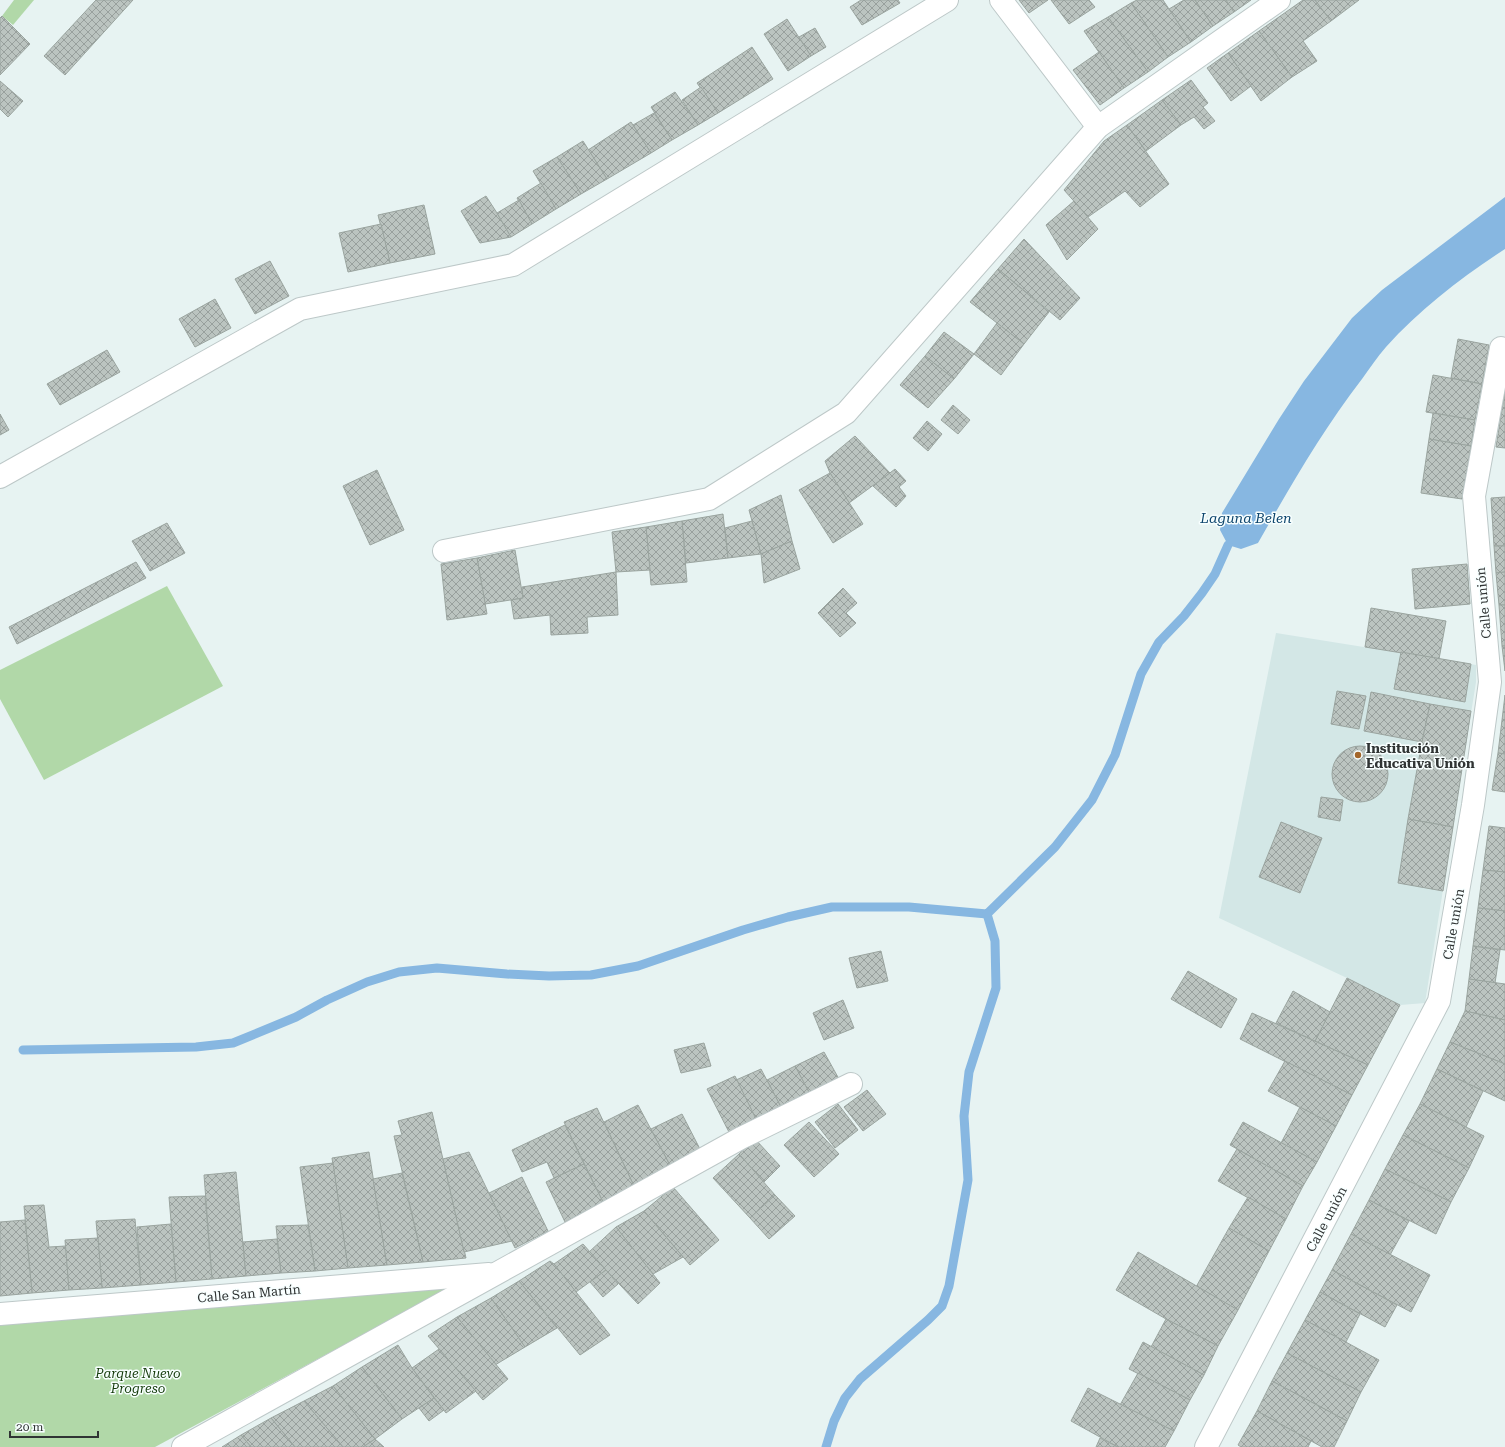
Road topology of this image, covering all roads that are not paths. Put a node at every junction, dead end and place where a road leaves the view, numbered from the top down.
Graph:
1 (947, 0) edge
2 (1001, 0) edge
3 (1279, 0) edge
4 (1098, 127) junction
5 (1501, 348) dead end
6 (0, 477) edge
7 (444, 551) dead end
8 (851, 1084) dead end
9 (498, 1273) junction
10 (0, 1314) edge
11 (183, 1447) edge
12 (1206, 1447) edge

1 - 6 street
2 - 4 street
3 - 4 street
4 - 7 street
5 - 12 street, Calle unión
8 - 9 street
9 - 10 street, Calle San Martín
9 - 11 street

